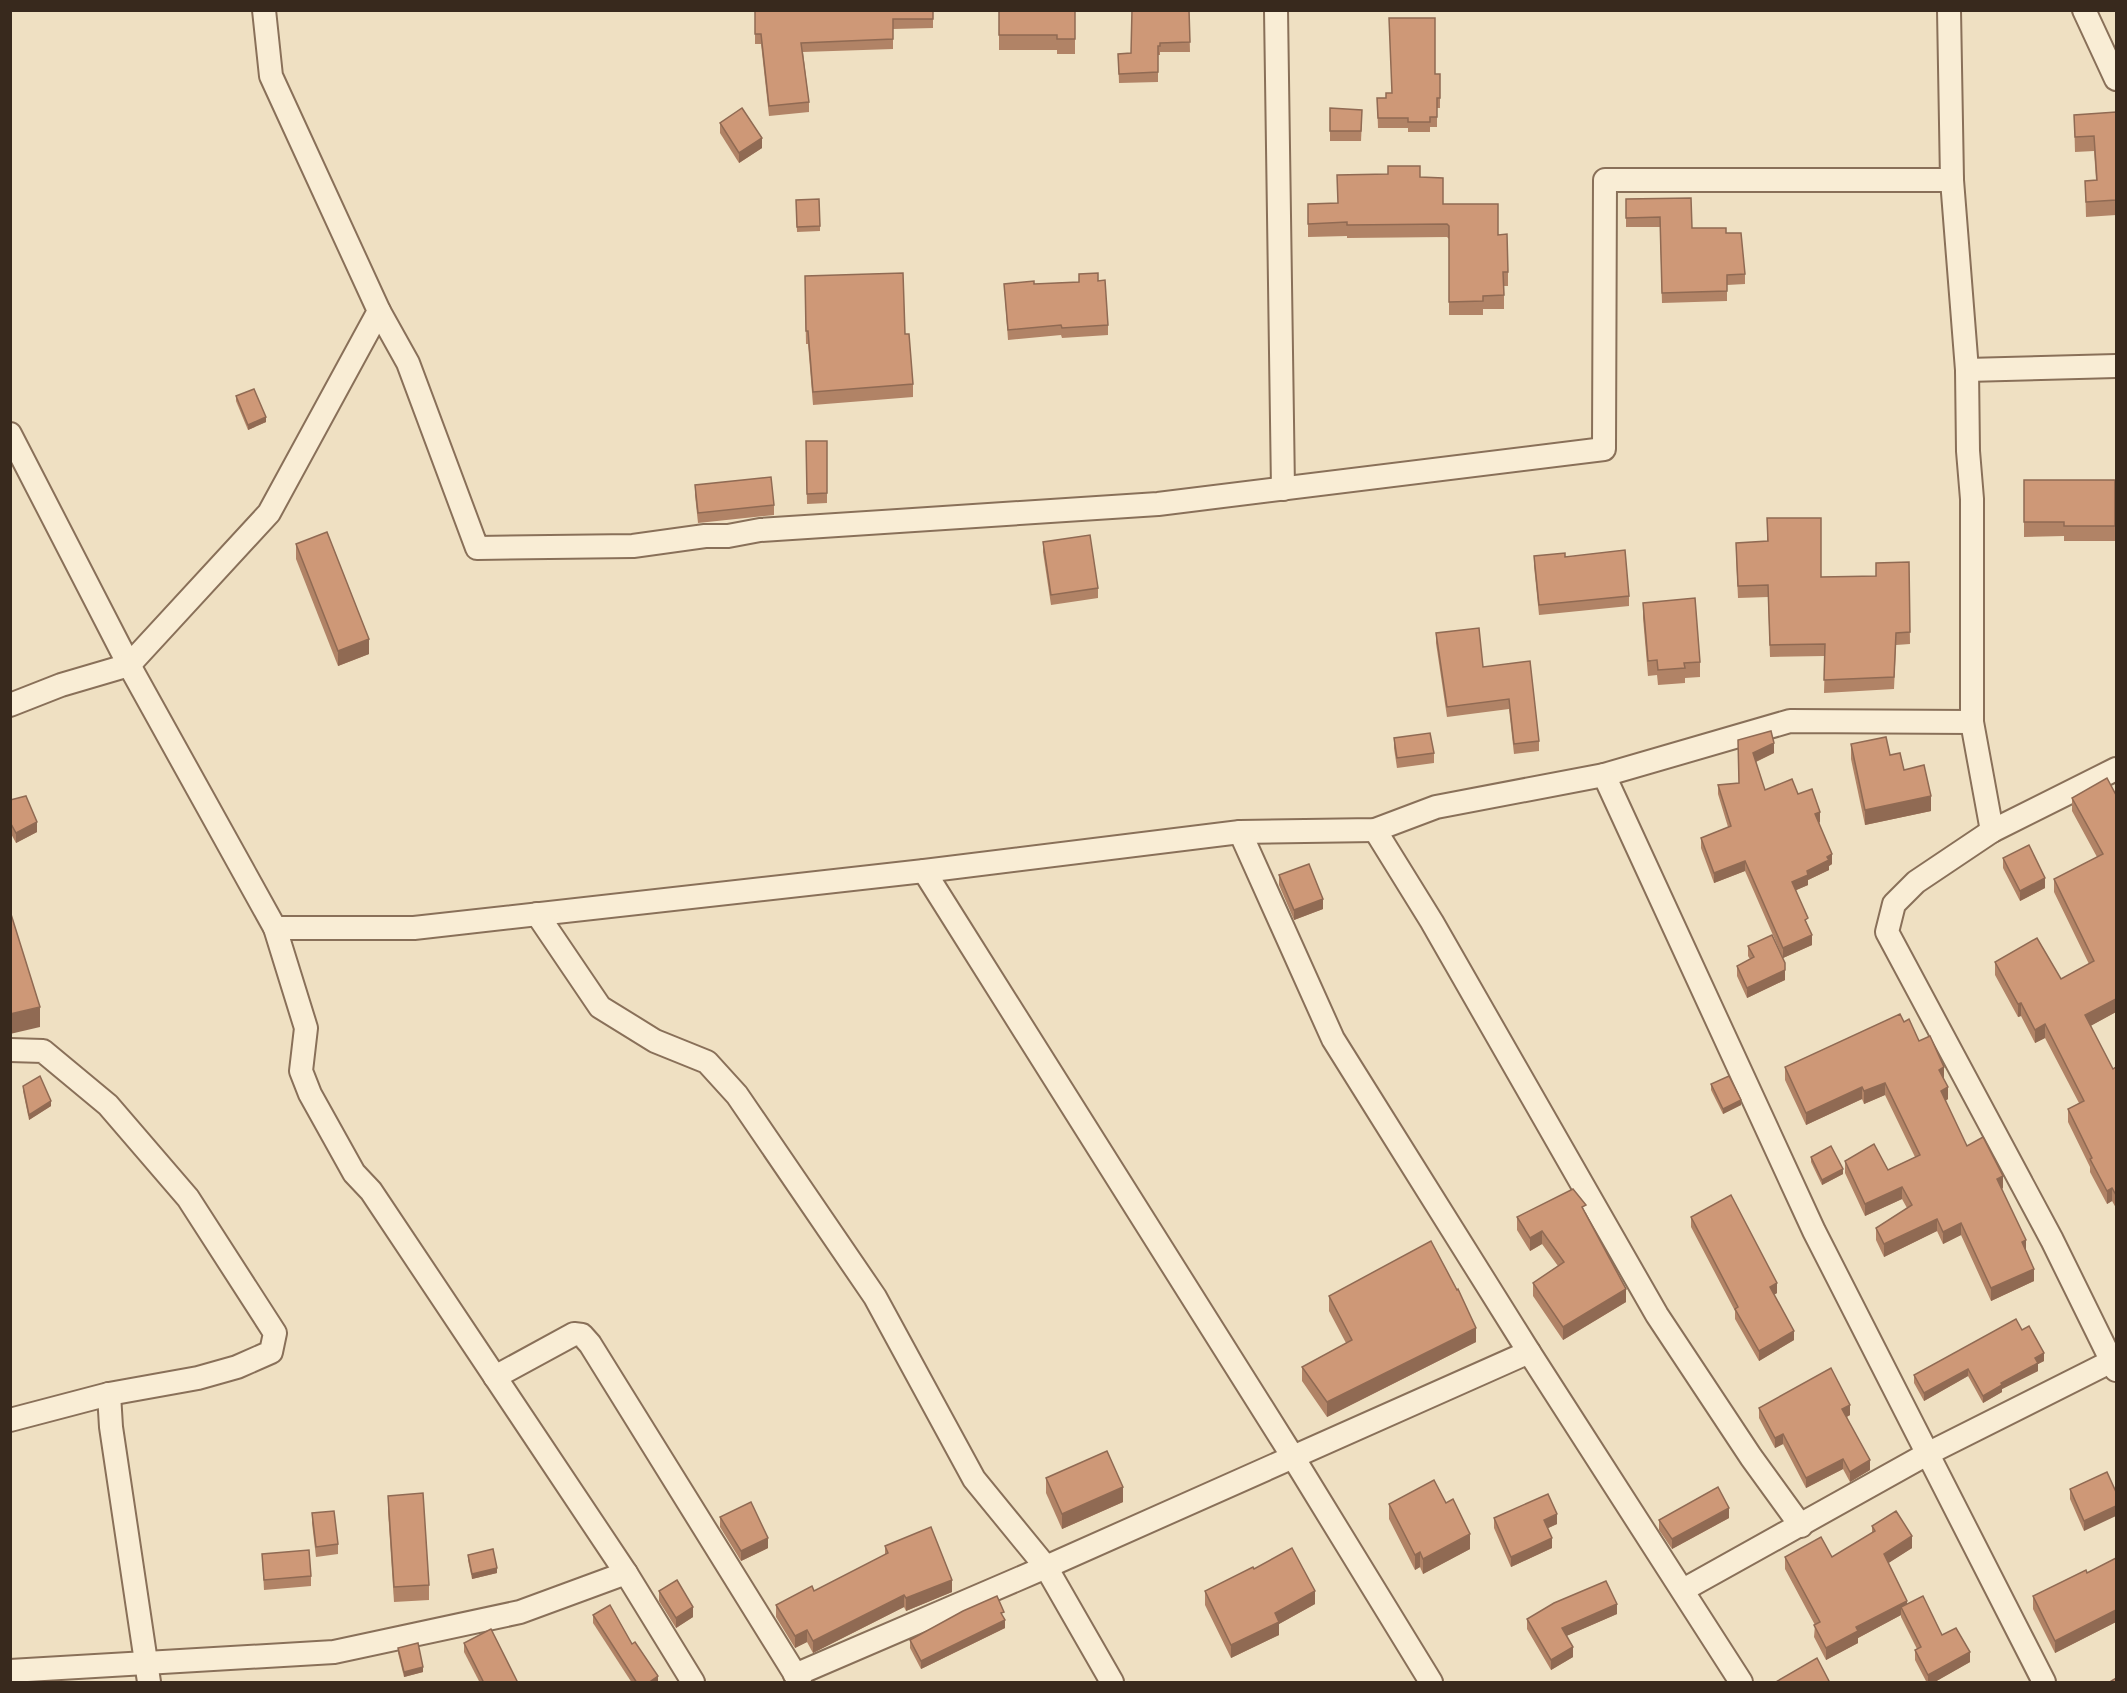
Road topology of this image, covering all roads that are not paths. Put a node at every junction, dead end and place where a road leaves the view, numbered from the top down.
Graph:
1 (264, 10) edge
2 (1276, 10) edge
3 (1949, 10) edge
4 (2084, 10) edge
5 (2116, 79) edge
6 (1952, 180) junction
7 (379, 311) junction
8 (2116, 366) edge
9 (1967, 370) junction
10 (10, 434) edge
11 (1283, 489) junction
12 (129, 665) junction
13 (10, 705) edge
14 (1972, 722) junction
15 (2116, 769) edge
16 (1604, 775) junction
17 (1375, 830) junction
18 (1992, 831) junction
19 (1240, 832) junction
20 (924, 871) junction
21 (537, 914) junction
22 (275, 928) junction
23 (10, 1050) edge
24 (1529, 1352) junction
25 (2114, 1365) edge
26 (495, 1377) junction
27 (109, 1394) junction
28 (10, 1420) edge
29 (1927, 1454) junction
30 (1293, 1457) junction
31 (1801, 1526) junction
32 (1046, 1567) junction
33 (626, 1573) junction
34 (1683, 1590) junction
35 (10, 1671) edge
36 (148, 1672) edge
37 (797, 1679) edge
38 (693, 1683) edge
39 (1112, 1683) edge
40 (1431, 1683) edge
41 (1741, 1683) edge
42 (2043, 1683) edge

1 - 7 street
2 - 11 street
3 - 6 street
4 - 5 street
6 - 9 street
6 - 11 street
7 - 11 street
7 - 12 street
8 - 9 street
9 - 14 street
10 - 12 street
12 - 13 street
12 - 22 street
14 - 16 street
14 - 18 street
15 - 18 street
16 - 17 street
16 - 29 street
17 - 19 street
17 - 31 street
18 - 25 street
19 - 20 street
19 - 24 street
20 - 21 street
20 - 30 street
21 - 22 street
21 - 32 street
22 - 26 street
23 - 27 street
24 - 30 street
24 - 34 street
25 - 29 street
26 - 33 street
26 - 37 street
27 - 28 street
27 - 36 street
29 - 31 street
29 - 42 street
30 - 32 street
30 - 40 street
31 - 34 street
32 - 37 street
32 - 39 street
33 - 36 street
33 - 38 street
34 - 41 street
35 - 36 street

